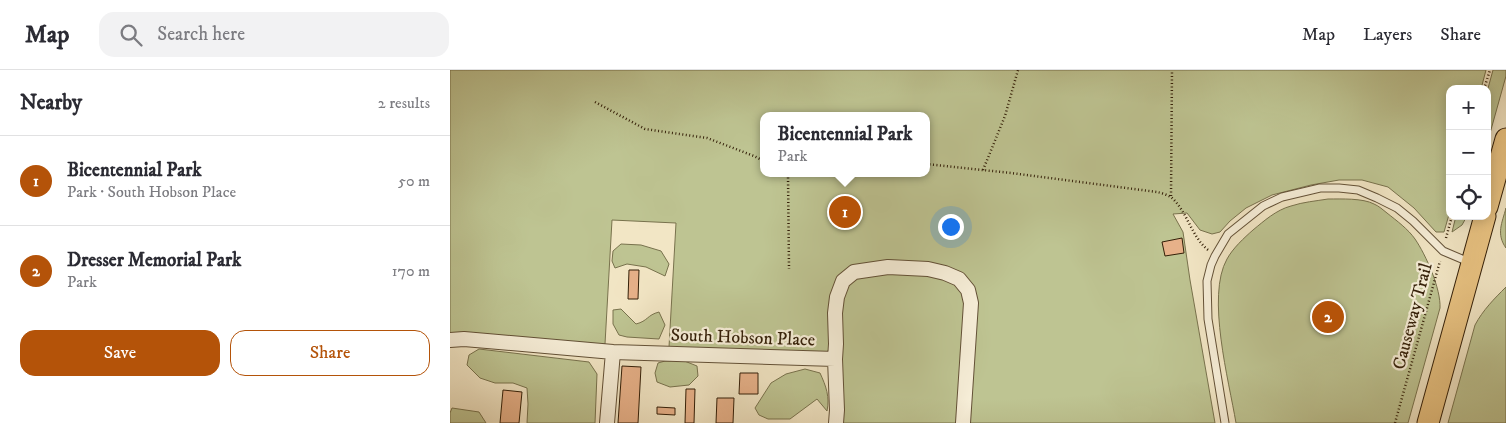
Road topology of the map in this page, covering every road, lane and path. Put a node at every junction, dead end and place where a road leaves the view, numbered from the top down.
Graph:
1 (1018, 70) edge
2 (1172, 70) edge
3 (1490, 70) edge
4 (1485, 85) edge
5 (595, 102) dead end
6 (1506, 139) edge
7 (760, 159) edge
8 (930, 164) edge
9 (983, 170) junction
10 (787, 177) edge
11 (1491, 193) edge
12 (1170, 196) junction
13 (1451, 220) edge
14 (1484, 220) edge
15 (1443, 251) junction
16 (1215, 256) junction
17 (1472, 262) junction
18 (789, 269) dead end
19 (450, 340) edge
20 (613, 352) junction
21 (835, 359) junction
22 (607, 423) edge
23 (836, 423) edge
24 (963, 423) edge
25 (1225, 423) edge
26 (1396, 423) edge
27 (1428, 423) edge

1 - 9 path
2 - 12 path
3 - 4 path
5 - 7 path
6 - 11 main road
8 - 9 path
9 - 12 path
10 - 18 path
12 - 16 path
13 - 15 path, Causeway Trail
14 - 17 main road
15 - 16 lane
15 - 17 lane
15 - 26 path, Causeway Trail
16 - 25 lane
17 - 27 main road
19 - 20 street, South Hobson Place
20 - 21 street, South Hobson Place
20 - 22 street
21 - 23 street
21 - 24 street, South Hobson Place

